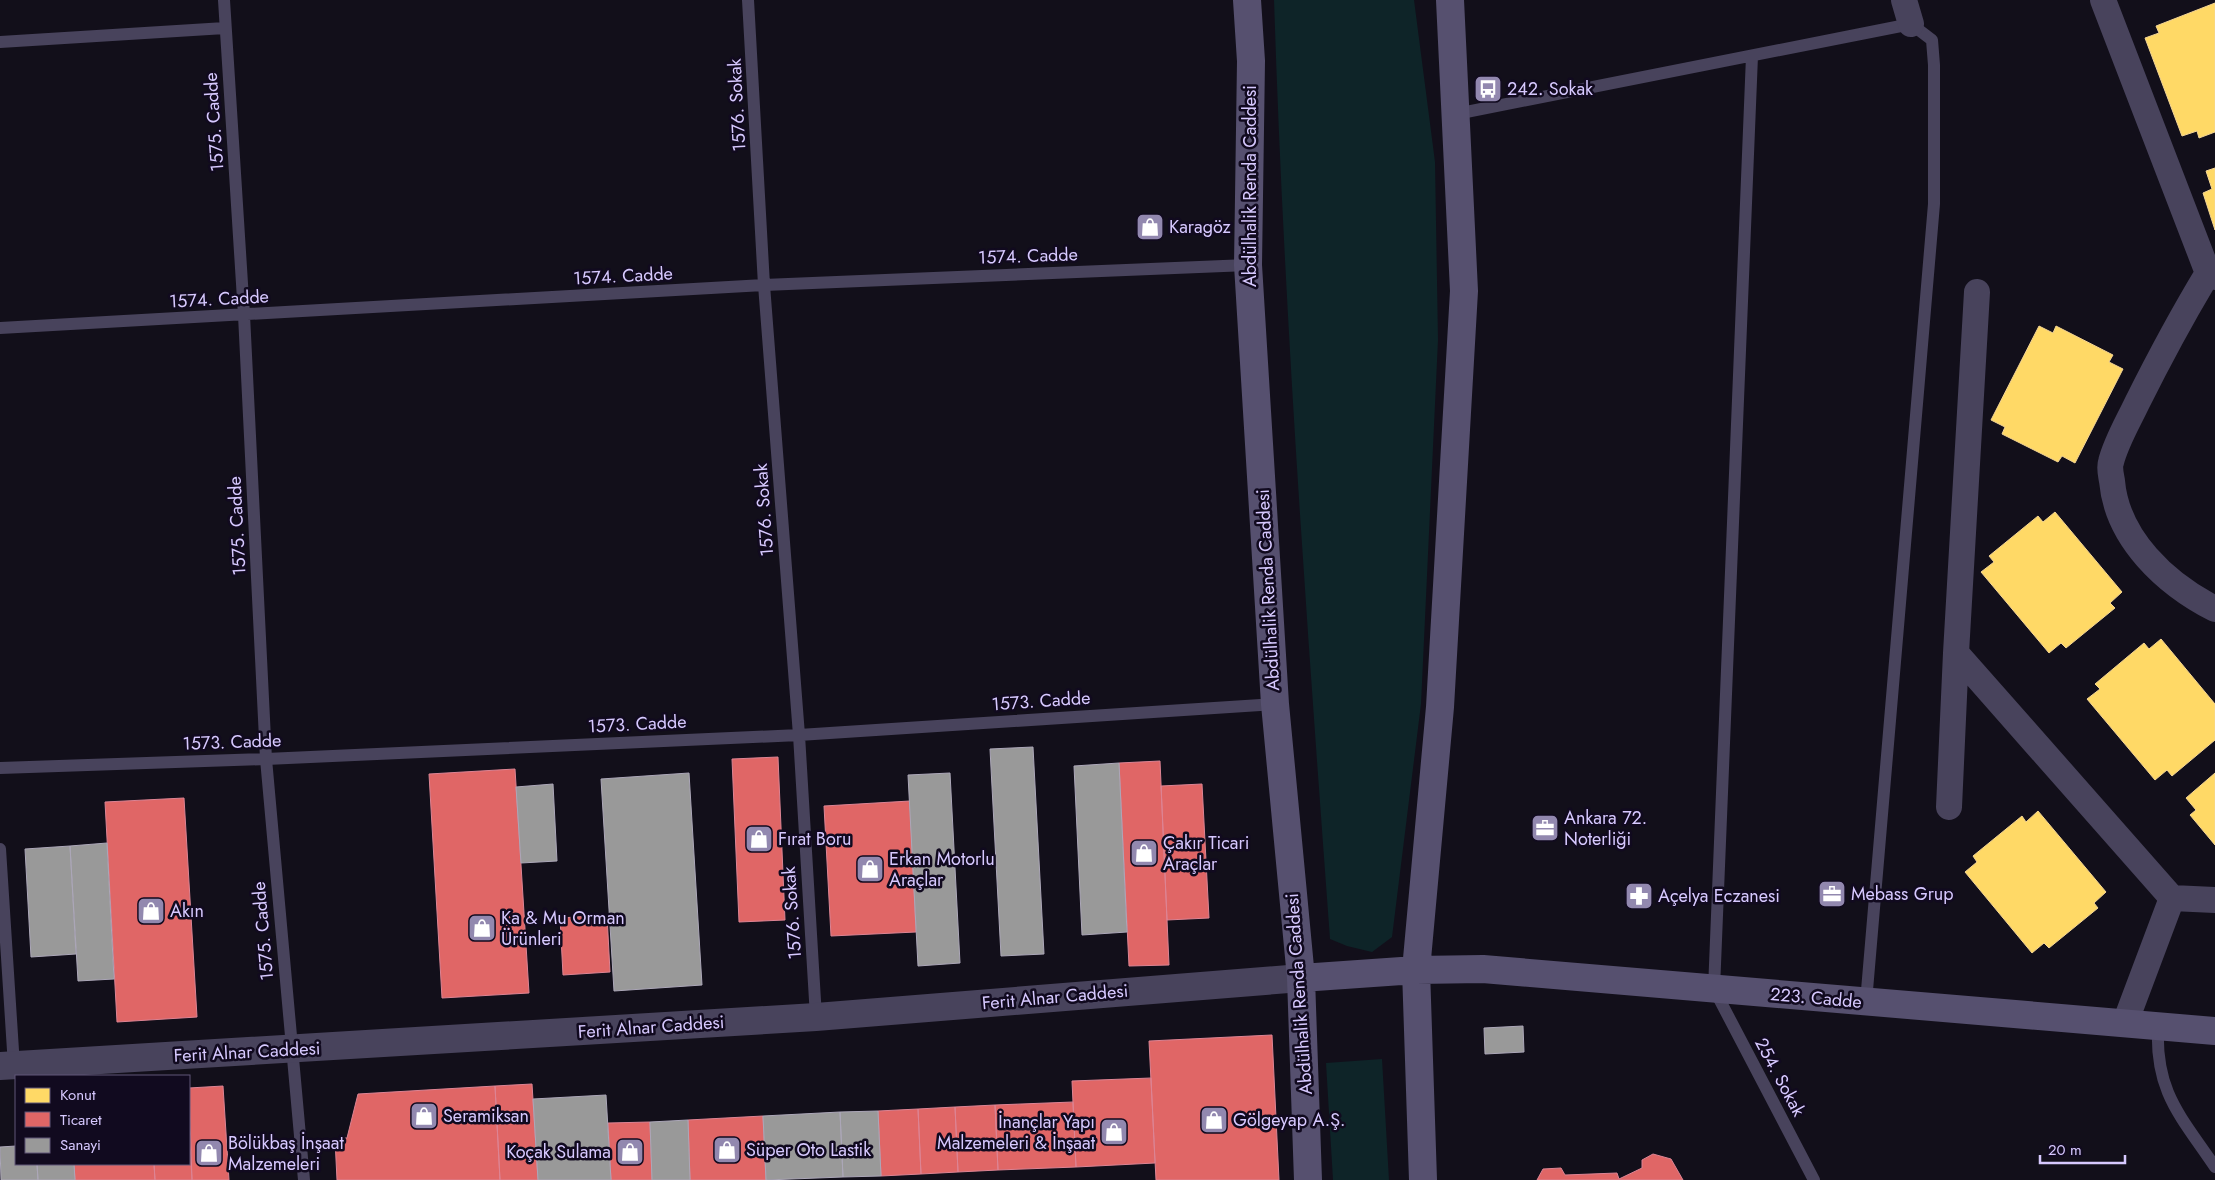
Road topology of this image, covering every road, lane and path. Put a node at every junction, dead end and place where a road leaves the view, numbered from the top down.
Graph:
1 (224, 0) edge
2 (748, 0) edge
3 (1247, 0) edge
4 (1450, 0) edge
5 (2103, 0) edge
6 (1907, 12) edge
7 (225, 28) junction
8 (0, 42) edge
9 (1752, 56) junction
10 (1456, 114) junction
11 (1248, 265) junction
12 (2212, 275) edge
13 (764, 285) junction
14 (1977, 292) dead end
15 (244, 316) junction
16 (0, 328) edge
17 (2215, 609) edge
18 (1956, 653) junction
19 (1275, 704) junction
20 (798, 734) junction
21 (266, 759) junction
22 (0, 768) edge
23 (1949, 807) dead end
24 (0, 849) edge
25 (2172, 898) junction
26 (2215, 900) edge
27 (1416, 970) junction
28 (1301, 978) junction
29 (1714, 989) junction
30 (1866, 1002) junction
31 (816, 1017) junction
32 (2125, 1023) junction
33 (2158, 1026) junction
34 (2215, 1031) edge
35 (291, 1050) junction
36 (7, 1066) edge
37 (2215, 1167) edge
38 (304, 1180) edge
39 (1308, 1180) edge
40 (1423, 1180) edge
41 (1814, 1180) edge

1 - 7 lane, 1575. Cadde
2 - 13 lane, 1576. Sokak
3 - 11 main road, Abdülhalik Renda Caddesi
4 - 10 main road
5 - 12 street
6 - 9 lane
6 - 30 lane
7 - 8 lane
7 - 15 lane, 1575. Cadde
9 - 10 lane
9 - 29 lane
10 - 27 main road
11 - 13 lane, 1574. Cadde
11 - 19 main road, Abdülhalik Renda Caddesi
12 - 17 street
13 - 15 lane, 1574. Cadde
13 - 20 lane, 1576. Sokak
14 - 18 street
15 - 16 lane, 1574. Cadde
15 - 21 lane, 1575. Cadde
18 - 23 street
18 - 25 street
19 - 20 lane, 1573. Cadde
19 - 28 main road, Abdülhalik Renda Caddesi
20 - 21 lane, 1573. Cadde
20 - 31 lane, 1576. Sokak
21 - 22 lane, 1573. Cadde
21 - 35 lane, 1575. Cadde
24 - 36 lane
25 - 26 street
25 - 32 street
27 - 28 main road, 223. Cadde
27 - 29 main road, 223. Cadde
27 - 40 main road
28 - 31 street, Ferit Alnar Caddesi
28 - 39 main road, Abdülhalik Renda Caddesi
29 - 30 main road, 223. Cadde
29 - 41 lane, 254. Sokak
30 - 32 main road, 223. Cadde
31 - 35 street, Ferit Alnar Caddesi
32 - 33 main road, 223. Cadde
33 - 34 main road, 223. Cadde
33 - 37 lane
35 - 36 street, Ferit Alnar Caddesi
35 - 38 lane, 1575. Cadde

